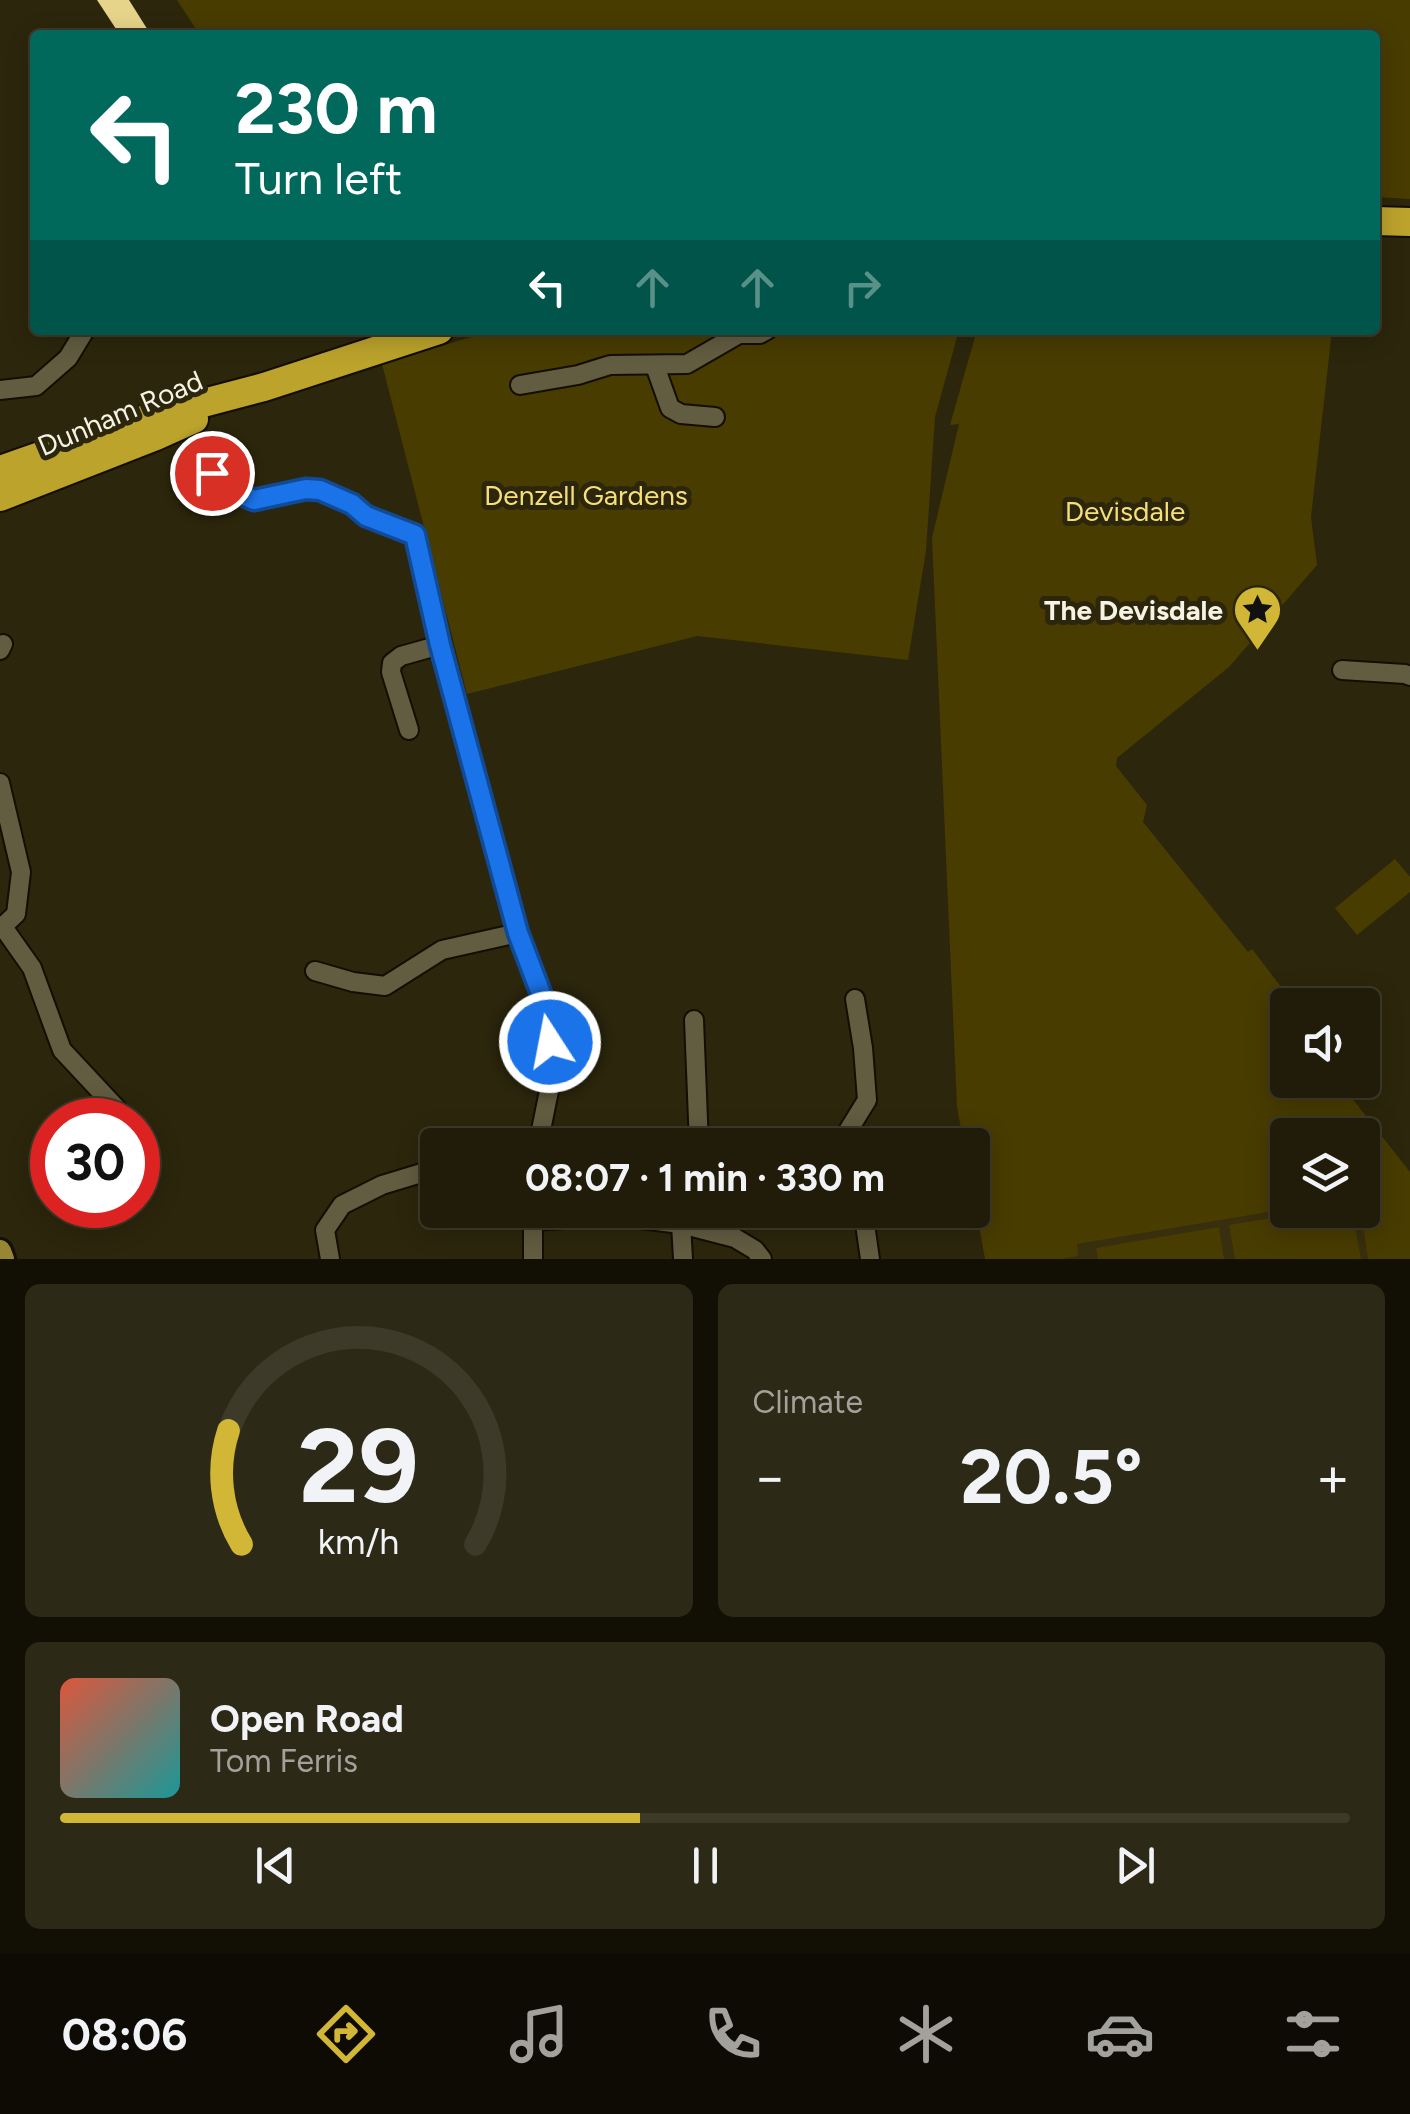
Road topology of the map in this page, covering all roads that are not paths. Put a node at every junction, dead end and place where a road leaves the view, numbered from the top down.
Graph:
1 (1380, 221) edge
2 (1410, 222) edge
3 (82, 335) edge
4 (424, 335) edge
5 (737, 335) edge
6 (655, 366) junction
7 (520, 386) dead end
8 (264, 387) junction
9 (0, 390) edge
10 (715, 417) dead end
11 (0, 470) edge
12 (212, 473) dead end
13 (0, 498) edge
14 (440, 645) junction
15 (1342, 670) dead end
16 (1410, 676) edge
17 (409, 730) dead end
18 (0, 783) edge
19 (1, 928) edge
20 (518, 933) junction
21 (314, 971) dead end
22 (855, 999) dead end
23 (694, 1020) dead end
24 (107, 1098) edge
25 (541, 1128) edge
26 (698, 1128) edge
27 (850, 1128) edge
28 (420, 1173) edge
29 (533, 1228) edge
30 (681, 1228) edge
31 (696, 1228) edge
32 (866, 1228) edge
33 (0, 1251) edge
34 (3, 1259) edge
35 (330, 1259) edge
36 (533, 1259) edge
37 (683, 1259) edge
38 (762, 1259) edge
39 (870, 1259) edge

1 - 2 highway
3 - 9 street
4 - 8 highway, Dunham Road
5 - 6 street
6 - 7 street
6 - 10 street
8 - 11 highway, Dunham Road
8 - 13 highway, Dunham Road
12 - 14 street
14 - 17 street
14 - 20 street
15 - 16 street
18 - 19 street
19 - 24 street
20 - 21 street
20 - 25 street
22 - 27 street
23 - 26 street
28 - 35 street
29 - 36 street
30 - 37 street
31 - 38 street
32 - 39 street
33 - 34 main road

